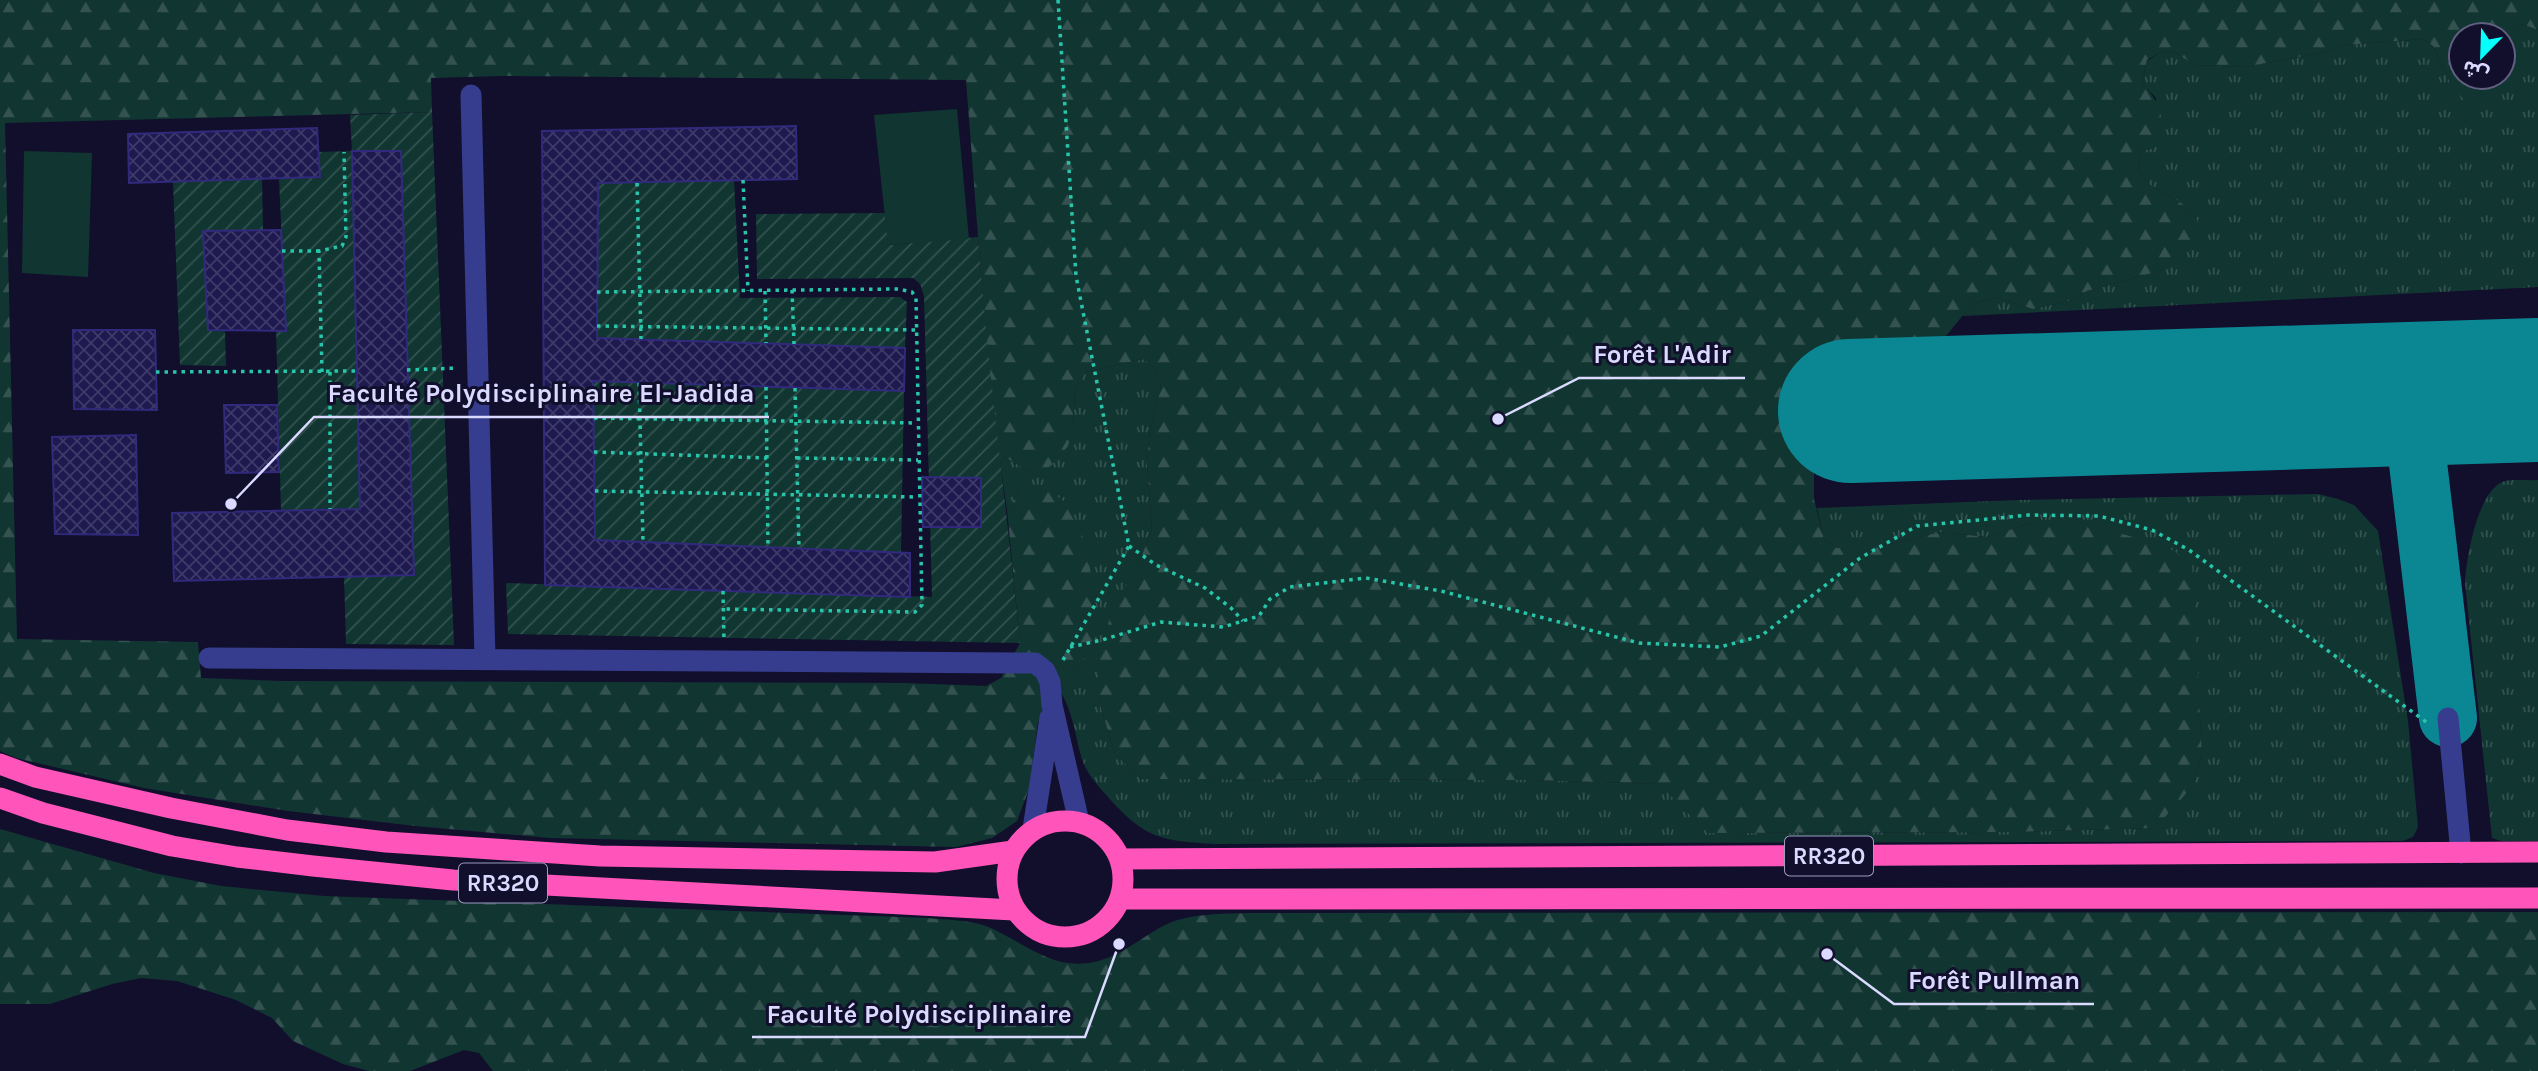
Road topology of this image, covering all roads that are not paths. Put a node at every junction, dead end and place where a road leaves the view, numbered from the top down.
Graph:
1 (471, 95) dead end
2 (209, 658) dead end
3 (485, 659) junction
4 (1052, 705) junction
5 (2449, 729) road end
6 (0, 764) edge
7 (0, 798) edge
8 (1079, 822) junction
9 (1033, 829) junction
10 (1013, 851) junction
11 (2538, 852) edge
12 (2461, 853) junction
13 (1120, 859) junction
14 (2538, 898) edge
15 (1121, 899) junction
16 (1014, 910) junction

1 - 3 street
2 - 3 street
3 - 4 street
4 - 8 street
4 - 9 street
5 - 12 street
6 - 10 highway, RR320
7 - 16 highway, RR320
8 - 9 highway
8 - 13 highway
9 - 10 highway
10 - 16 highway
11 - 12 highway, RR320
12 - 13 highway, RR320
13 - 15 highway
14 - 15 highway, RR320
15 - 16 highway

